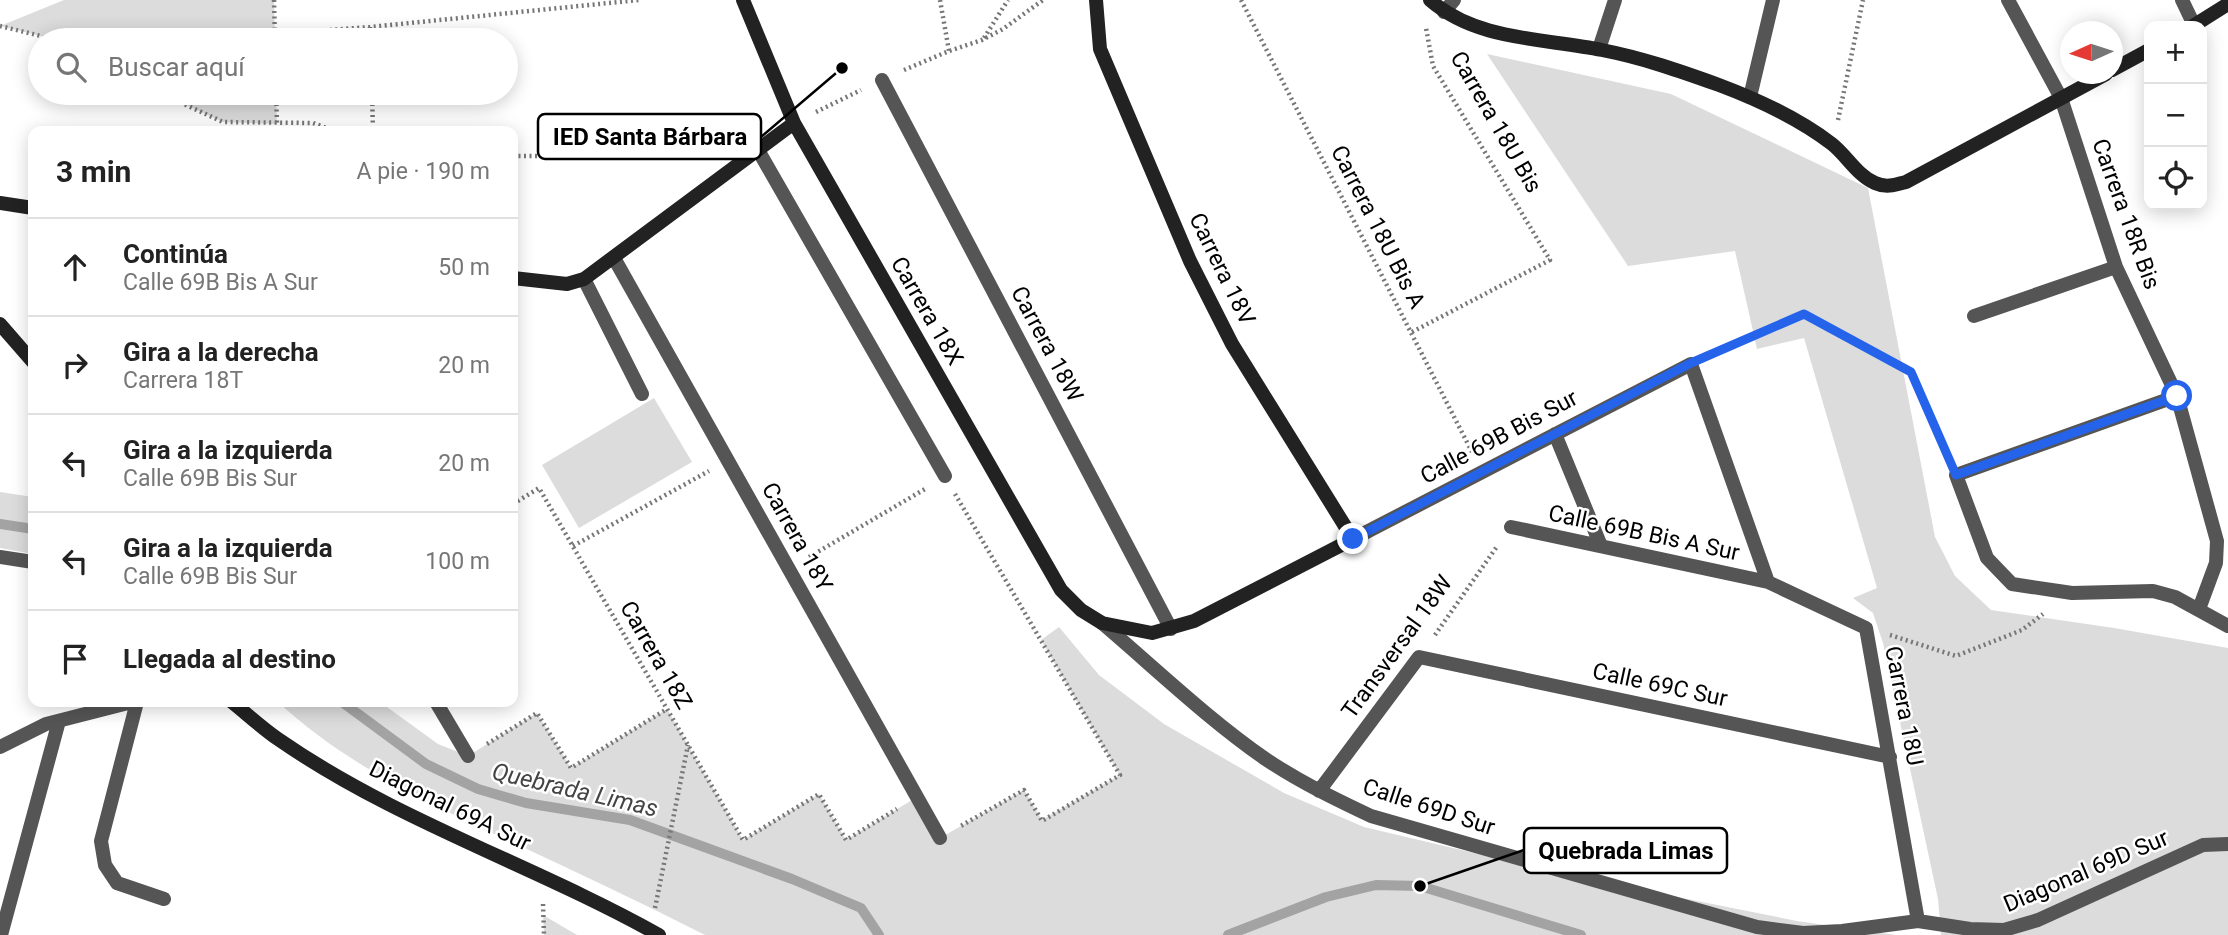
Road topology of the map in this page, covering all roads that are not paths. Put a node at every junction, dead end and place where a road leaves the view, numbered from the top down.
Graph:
1 (743, 0) edge
2 (1096, 0) edge
3 (1430, 0) edge
4 (1454, 0) edge
5 (1615, 0) edge
6 (1773, 0) edge
7 (2008, 0) edge
8 (2182, 0) edge
9 (2228, 4) edge
10 (1444, 12) junction
11 (2191, 21) edge
12 (2201, 21) edge
13 (1599, 49) junction
14 (2144, 53) edge
15 (2123, 64) edge
16 (882, 80) road end
17 (2087, 84) edge
18 (1750, 97) junction
19 (2060, 98) junction
20 (794, 123) junction
21 (753, 153) junction
22 (0, 203) edge
23 (28, 207) edge
24 (614, 258) junction
25 (2116, 267) junction
26 (518, 279) edge
27 (584, 279) junction
28 (1974, 316) dead end
29 (0, 324) edge
30 (28, 356) edge
31 (642, 394) dead end
32 (2177, 396) junction
33 (1555, 434) junction
34 (945, 477) road end
35 (1511, 527) road end
36 (1353, 539) junction
37 (1601, 547) junction
38 (0, 557) edge
39 (28, 561) edge
40 (1768, 582) junction
41 (2199, 609) junction
42 (1102, 623) junction
43 (2228, 626) edge
44 (1171, 629) junction
45 (1419, 657) joint
46 (115, 707) edge
47 (134, 707) edge
48 (238, 707) edge
49 (439, 707) edge
50 (60, 721) junction
51 (0, 747) edge
52 (468, 756) road end
53 (1891, 757) junction
54 (1318, 791) junction
55 (940, 838) road end
56 (2228, 844) edge
57 (164, 899) dead end
58 (1918, 921) junction
59 (655, 933) edge
60 (1, 935) edge

1 - 20 street, Carrera 18X
2 - 36 street, Carrera 18V
3 - 10 street
4 - 10 street
5 - 13 street
6 - 18 street
7 - 19 street, Carrera 18R Bis
8 - 11 street
9 - 12 street
10 - 13 street
13 - 18 street
14 - 15 street
16 - 44 street, Carrera 18W
17 - 19 street
18 - 19 street
19 - 25 street, Carrera 18R Bis
20 - 21 street
20 - 42 street, Carrera 18X
21 - 24 street
21 - 34 street
22 - 23 street
24 - 27 street
24 - 55 street, Carrera 18Y
25 - 28 street
25 - 32 street, Carrera 18R Bis
26 - 27 street
27 - 31 street
29 - 30 street
32 - 41 street, Carrera 18R Bis
32 - 41 street
33 - 36 street, Calle 69B Bis Sur
33 - 37 street
33 - 40 street, Calle 69B Bis Sur
35 - 37 street, Calle 69B Bis A Sur
36 - 44 street, Calle 69B Bis Sur
37 - 40 street, Calle 69B Bis A Sur
38 - 39 street
40 - 53 street, Carrera 18U
41 - 43 street
42 - 44 street, Calle 69B Bis Sur
42 - 54 street, Calle 69D Sur
45 - 53 street, Calle 69C Sur
45 - 54 street, Transversal 18W
46 - 50 street
47 - 57 street
48 - 59 street, Diagonal 69A Sur
49 - 52 street
50 - 51 street
50 - 60 street
53 - 58 street, Carrera 18U
54 - 58 street, Calle 69D Sur
56 - 58 street, Diagonal 69D Sur

